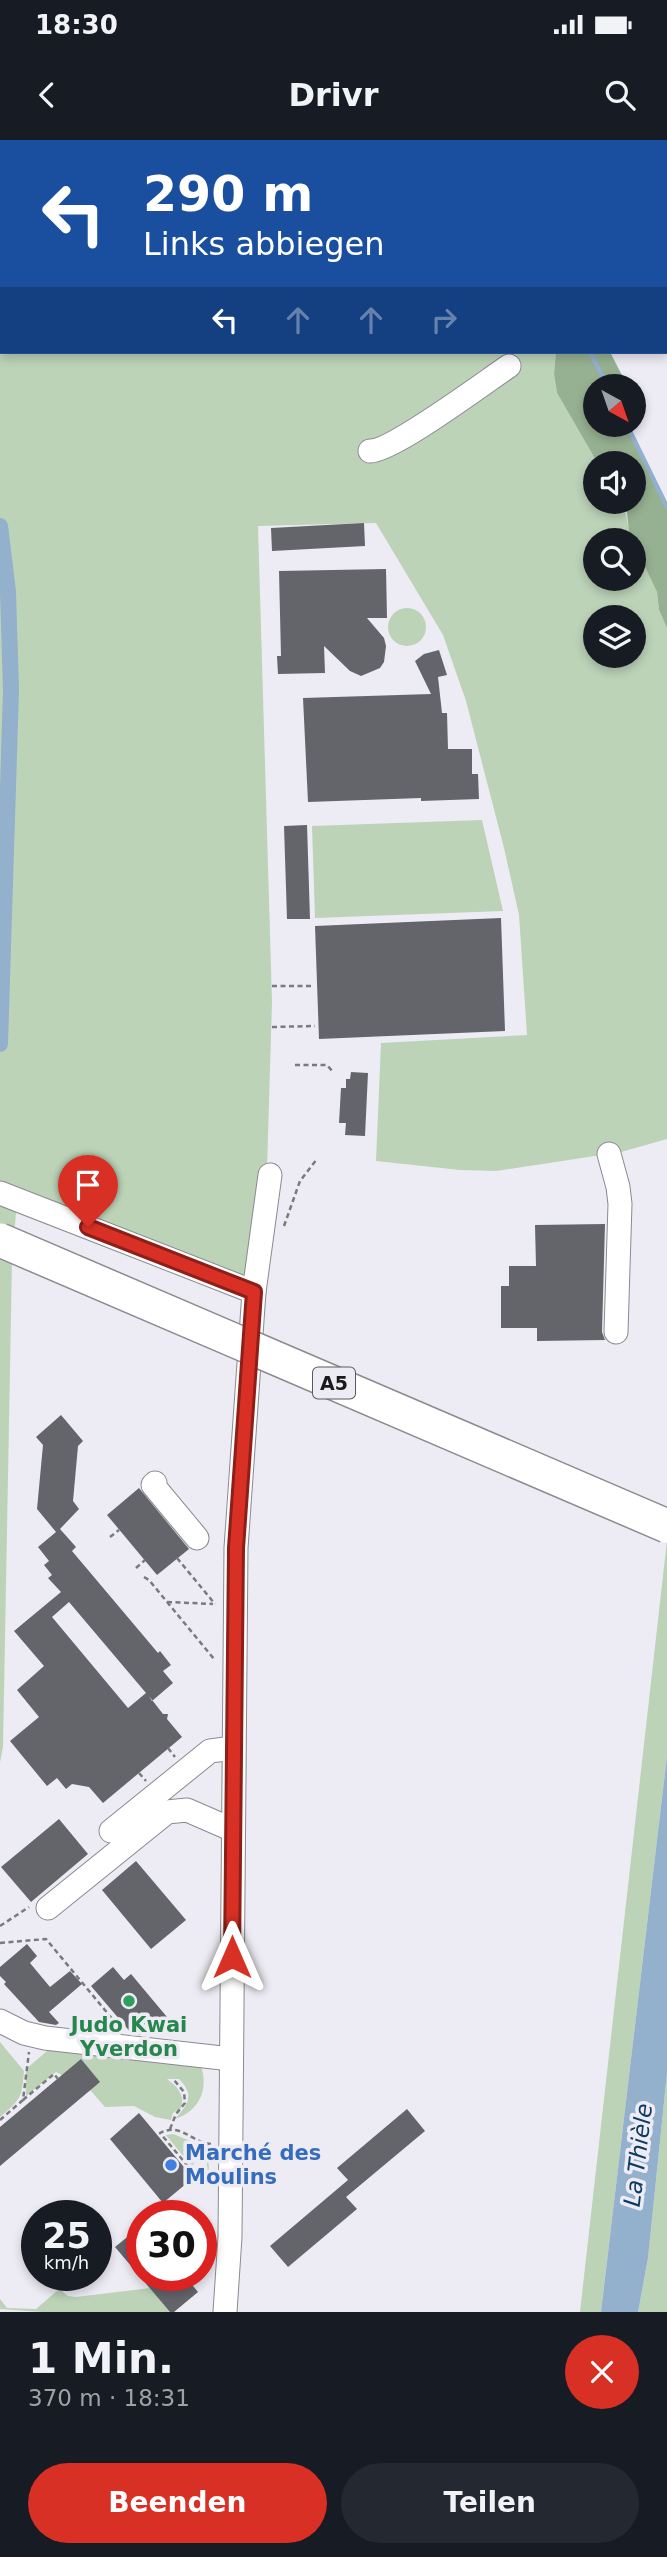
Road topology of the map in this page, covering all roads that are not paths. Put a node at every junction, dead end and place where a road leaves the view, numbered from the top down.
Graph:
1 (509, 366) dead end
2 (370, 452) dead end
3 (610, 1154) dead end
4 (271, 1175) dead end
5 (4, 1202) edge
6 (0, 1240) edge
7 (254, 1292) junction
8 (616, 1332) dead end
9 (156, 1483) dead end
10 (667, 1501) edge
11 (667, 1526) edge
12 (197, 1538) dead end
13 (214, 1700) dead end
14 (234, 1713) junction
15 (233, 1748) junction
16 (233, 1830) junction
17 (111, 1831) dead end
18 (48, 1908) road end
19 (0, 2021) edge
20 (232, 2059) junction
21 (225, 2312) edge

1 - 2 street
3 - 8 street
4 - 7 street
5 - 7 street
5 - 10 highway, A5
6 - 11 highway, A5, bridge
7 - 14 street
9 - 12 street
13 - 14 street
14 - 15 street
15 - 16 street
15 - 17 street
16 - 18 street
16 - 20 street
19 - 20 street
20 - 21 street

